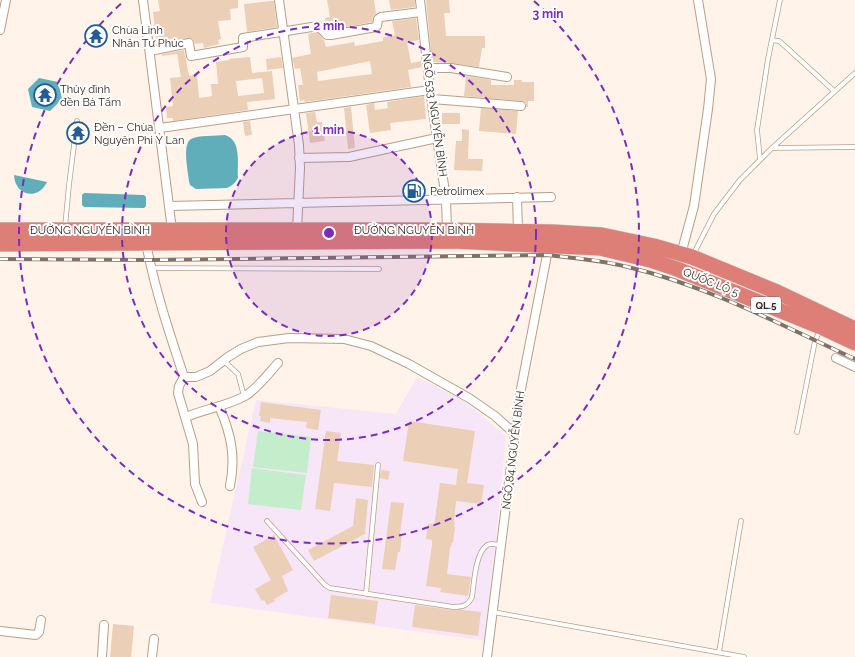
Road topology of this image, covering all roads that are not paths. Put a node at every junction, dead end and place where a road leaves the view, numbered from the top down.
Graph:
1 (6, 0) edge
2 (143, 0) edge
3 (279, 0) edge
4 (420, 0) edge
5 (698, 0) edge
6 (780, 0) edge
7 (421, 12) junction
8 (0, 30) edge
9 (284, 31) junction
10 (772, 40) junction
11 (150, 51) junction
12 (428, 68) junction
13 (855, 73) edge
14 (507, 76) dead end
15 (430, 90) junction
16 (834, 91) junction
17 (432, 99) junction
18 (521, 106) dead end
19 (294, 109) junction
20 (77, 121) dead end
21 (160, 128) junction
22 (437, 138) junction
23 (855, 147) edge
24 (772, 148) junction
25 (299, 158) junction
26 (760, 160) junction
27 (551, 196) dead end
28 (517, 197) junction
29 (446, 199) junction
30 (298, 202) junction
31 (169, 206) junction
32 (65, 229) junction
33 (0, 230) edge
34 (172, 230) junction
35 (297, 230) junction
36 (447, 230) junction
37 (518, 231) junction
38 (146, 243) junction
39 (0, 244) edge
40 (551, 245) junction
41 (687, 255) junction
42 (151, 268) junction
43 (379, 269) dead end
44 (677, 269) joint
45 (821, 327) junction
46 (855, 329) edge
47 (855, 343) edge
48 (836, 358) dead end
49 (223, 360) junction
50 (278, 363) dead end
51 (855, 367) edge
52 (184, 377) junction
53 (244, 396) junction
54 (220, 406) junction
55 (186, 417) junction
56 (796, 432) dead end
57 (515, 434) junction
58 (378, 465) dead end
59 (230, 486) dead end
60 (202, 502) dead end
61 (741, 521) dead end
62 (267, 522) dead end
63 (501, 545) junction
64 (366, 594) junction
65 (492, 612) junction
66 (41, 620) dead end
67 (104, 625) dead end
68 (0, 631) edge
69 (154, 639) dead end
70 (719, 652) junction
71 (102, 657) edge
72 (152, 657) edge
73 (487, 657) edge
74 (744, 657) edge

1 - 8 street
2 - 11 street
3 - 9 street
4 - 7 street, NGÕ 533 NGUYỄN BÌNH
5 - 41 street
6 - 10 lane
7 - 9 street
7 - 12 street, NGÕ 533 NGUYỄN BÌNH
9 - 11 street
9 - 19 street
10 - 16 lane
10 - 26 lane
11 - 21 street
12 - 14 street
12 - 15 street, NGÕ 533 NGUYỄN BÌNH
13 - 16 lane
15 - 17 street, NGÕ 533 NGUYỄN BÌNH
15 - 19 street
16 - 24 lane
17 - 18 street
17 - 22 street, NGÕ 533 NGUYỄN BÌNH
19 - 21 street
19 - 25 street
20 - 32 lane
21 - 31 street
22 - 25 street
22 - 29 street, NGÕ 533 NGUYỄN BÌNH
23 - 24 lane
24 - 26 lane
25 - 30 street
26 - 41 lane
27 - 28 street
28 - 29 street
28 - 37 street
29 - 30 street
29 - 36 street, NGÕ 533 NGUYỄN BÌNH
30 - 31 street
30 - 35 street
31 - 34 street
32 - 33 highway, ĐƯỜNG NGUYỄN BÌNH / QL.5
32 - 34 highway, ĐƯỜNG NGUYỄN BÌNH / QL.5
34 - 35 highway, ĐƯỜNG NGUYỄN BÌNH / QL.5
35 - 36 highway, ĐƯỜNG NGUYỄN BÌNH / QL.5
36 - 37 highway, ĐƯỜNG NGUYỄN BÌNH / QL.5
37 - 41 highway, ĐƯỜNG NGUYỄN BÌNH / QL.5
38 - 39 highway, ĐƯỜNG NGUYỄN BÌNH / QL.5
38 - 40 highway, ĐƯỜNG NGUYỄN BÌNH / QL.5
38 - 42 street
40 - 44 highway, ĐƯỜNG NGUYỄN BÌNH / QL.5
40 - 57 street, NGÕ 84 NGUYỄN BÌNH
41 - 46 highway, QUỐC LỘ 5 / QL.5
42 - 43 lane
42 - 52 street
44 - 45 highway, QUỐC LỘ 5 / QL.5
45 - 47 highway, QUỐC LỘ 5 / QL.5
45 - 56 lane
48 - 51 street
49 - 52 street
49 - 53 lane
49 - 57 street
50 - 53 street
52 - 55 street
53 - 54 street
54 - 55 street
54 - 59 street
55 - 60 street
57 - 63 street, NGÕ 84 NGUYỄN BÌNH
58 - 64 lane
61 - 70 lane
62 - 64 lane
63 - 64 lane
63 - 65 street, NGÕ 84 NGUYỄN BÌNH
65 - 70 lane
65 - 73 street, NGÕ 84 NGUYỄN BÌNH
66 - 68 street
67 - 71 street
69 - 72 street
70 - 74 lane

